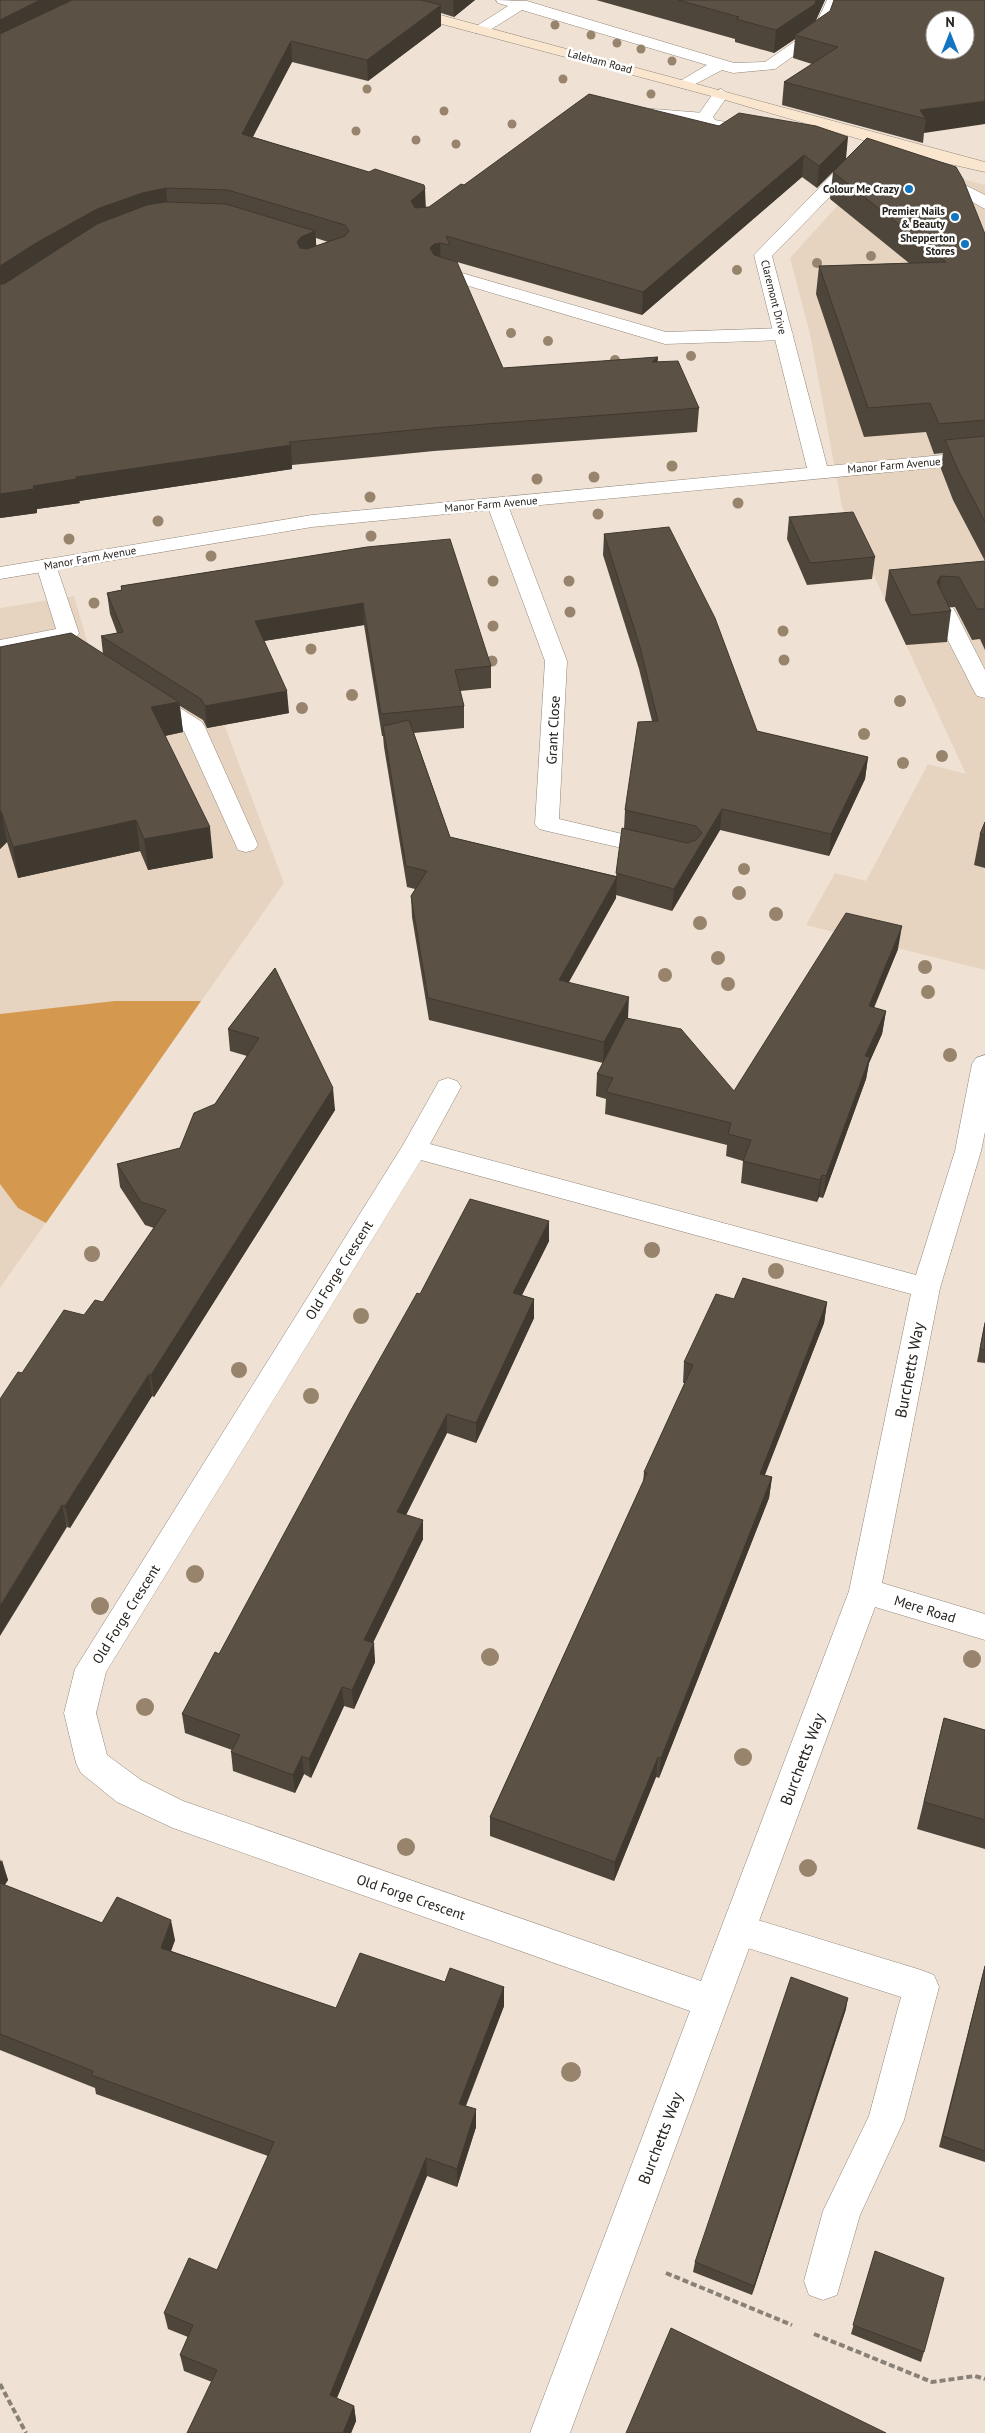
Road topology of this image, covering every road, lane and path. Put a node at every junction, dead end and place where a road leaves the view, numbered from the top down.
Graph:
1 (368, 0) edge
2 (503, 0) edge
3 (834, 0) edge
4 (522, 4) junction
5 (480, 30) junction
6 (722, 63) junction
7 (686, 84) junction
8 (721, 94) junction
9 (627, 111) edge
10 (704, 118) junction
11 (832, 124) junction
12 (776, 136) edge
13 (979, 149) dead end
14 (878, 163) edge
15 (985, 166) edge
16 (915, 175) edge
17 (985, 204) edge
18 (441, 272) edge
19 (784, 334) junction
20 (985, 457) edge
21 (818, 471) junction
22 (497, 504) junction
23 (46, 565) junction
24 (0, 573) edge
25 (945, 613) edge
26 (0, 646) edge
27 (131, 687) edge
28 (985, 691) edge
29 (246, 845) dead end
30 (676, 853) edge
31 (985, 1064) edge
32 (448, 1086) dead end
33 (414, 1149) junction
34 (977, 1153) edge
35 (926, 1288) junction
36 (865, 1591) junction
37 (985, 1627) edge
38 (738, 1930) junction
39 (712, 2002) junction
40 (823, 2281) dead end
41 (0, 2384) edge
42 (26, 2433) edge
43 (550, 2433) edge

1 - 5 main road, Laleham Road
2 - 4 street
3 - 6 street
4 - 5 street
4 - 6 street
5 - 7 main road, Laleham Road
6 - 7 street
7 - 8 main road, Laleham Road
8 - 10 street
8 - 11 main road, Laleham Road
9 - 10 street
10 - 12 street
11 - 13 main road, Laleham Road
11 - 15 main road, Laleham Road
14 - 19 street, Claremont Drive
16 - 17 street
18 - 19 street
19 - 21 street, Claremont Drive
20 - 21 street, Manor Farm Avenue
21 - 22 street, Manor Farm Avenue
22 - 23 street, Manor Farm Avenue
22 - 30 street, Grant Close
23 - 24 street, Manor Farm Avenue
23 - 26 street
25 - 28 street
27 - 29 street
31 - 34 street, Burchetts Way
32 - 33 street, Old Forge Crescent
33 - 35 street
33 - 39 street, Old Forge Crescent
34 - 35 street, Burchetts Way
35 - 36 street, Burchetts Way
36 - 37 street, Mere Road
36 - 38 street, Burchetts Way
38 - 39 street, Burchetts Way
38 - 40 street
39 - 43 street, Burchetts Way
41 - 42 path

